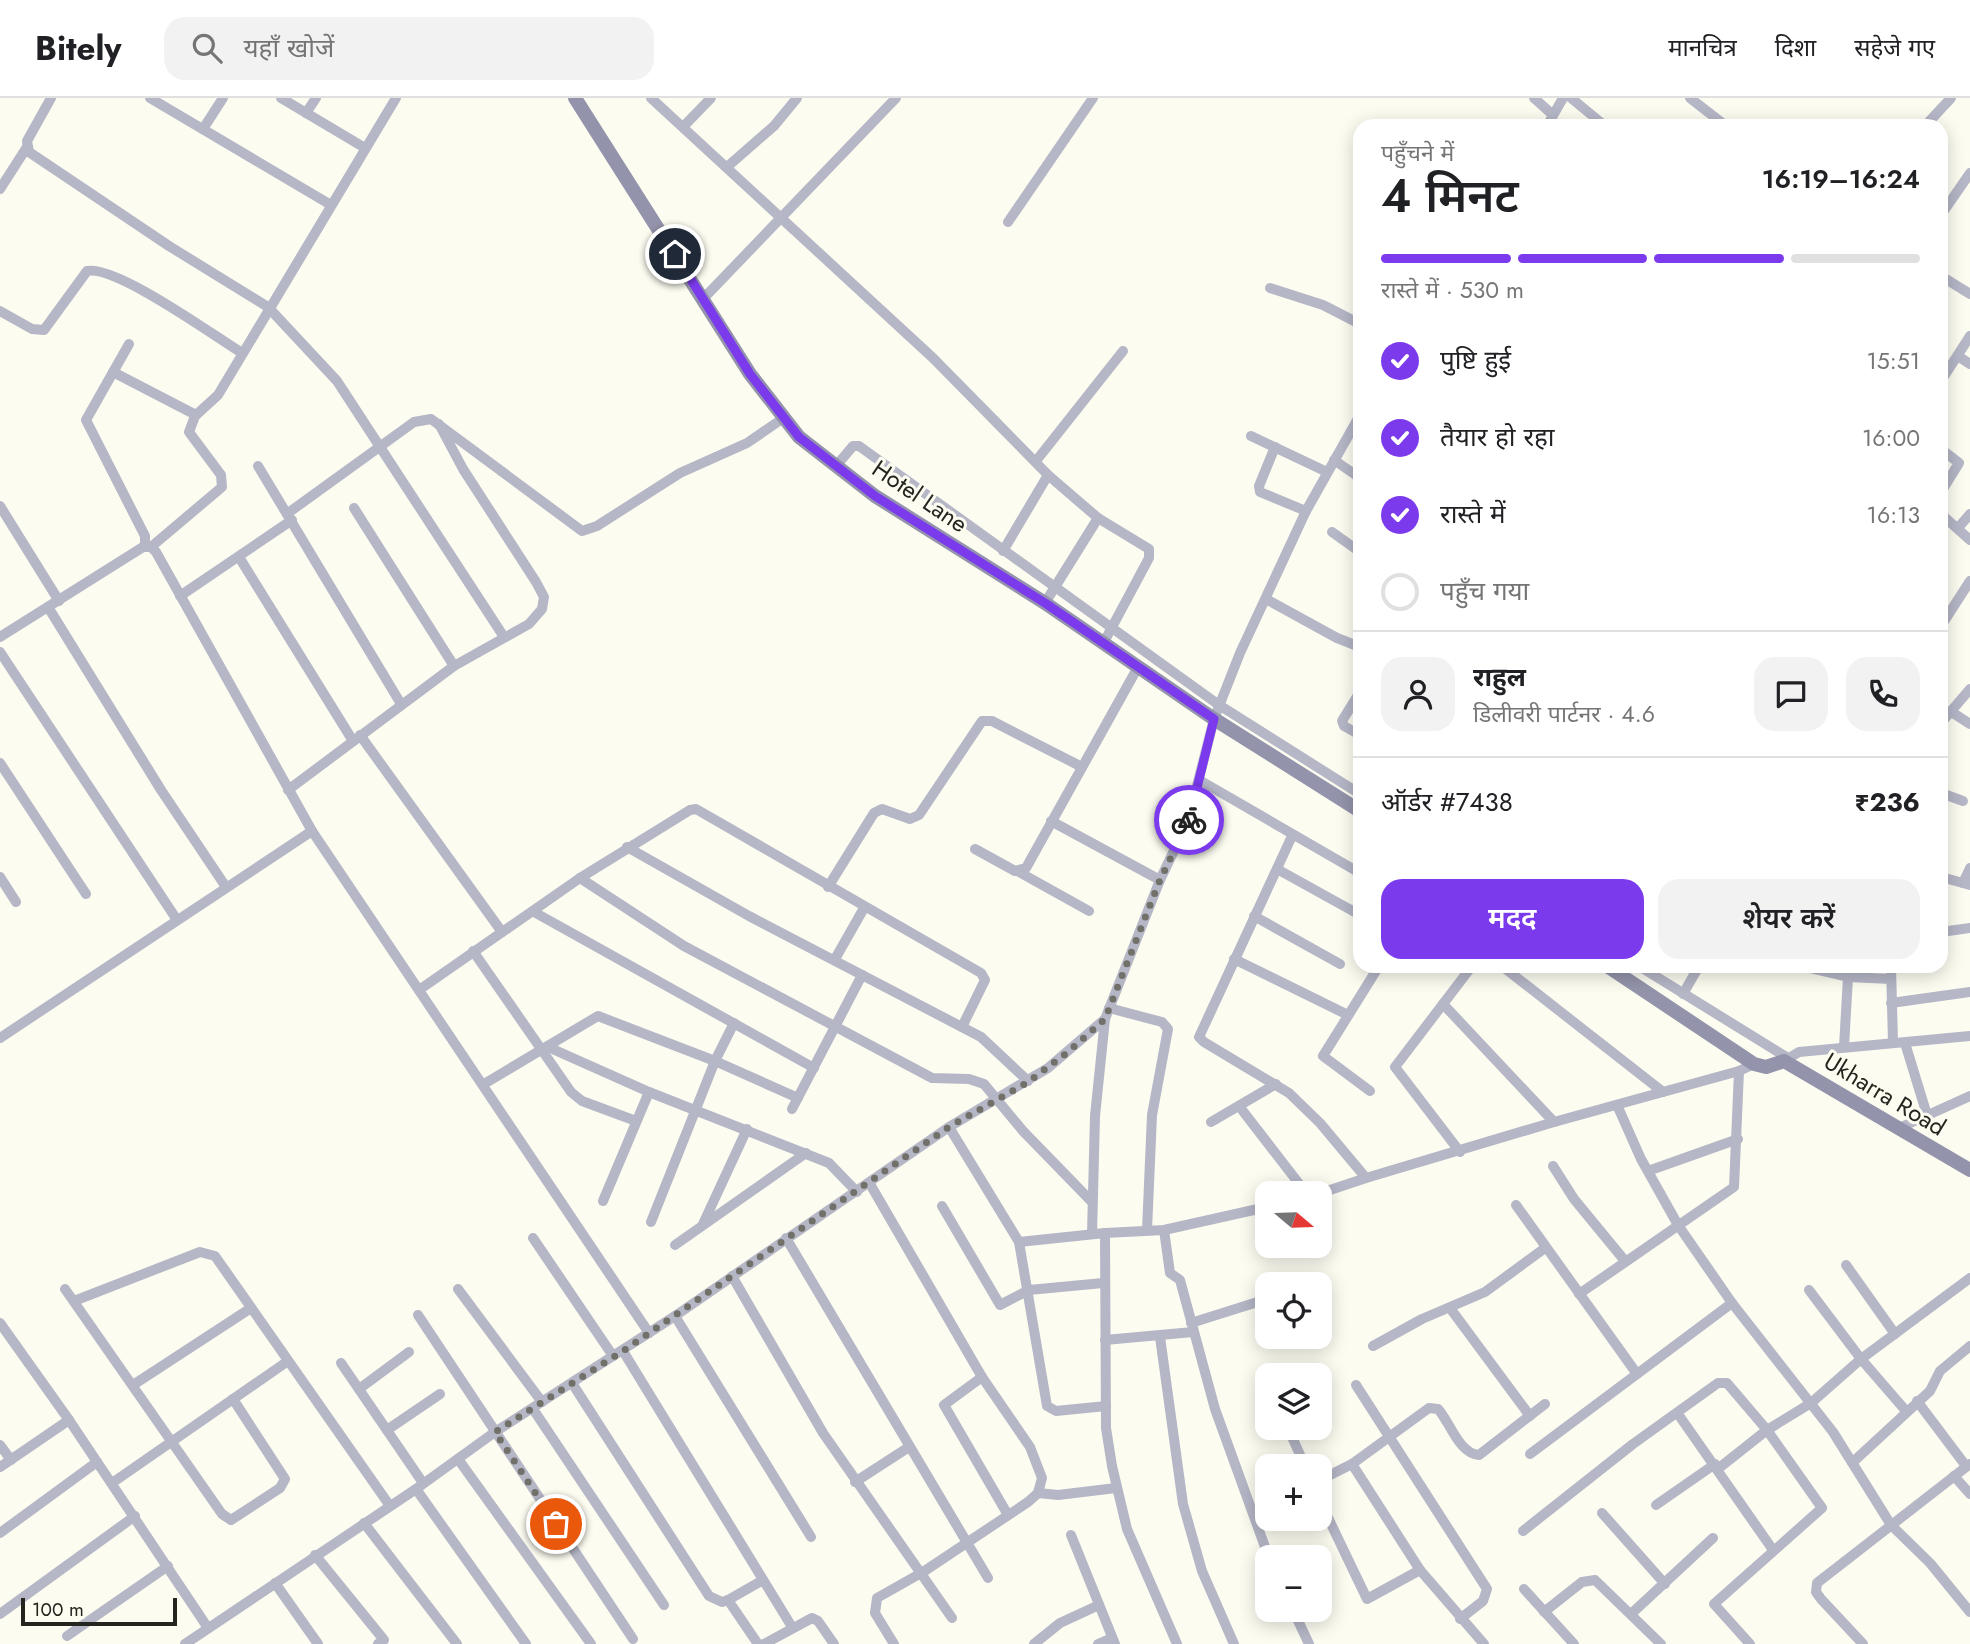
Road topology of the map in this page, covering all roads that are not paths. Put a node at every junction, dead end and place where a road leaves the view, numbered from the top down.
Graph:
1 (51, 98) edge
2 (150, 98) edge
3 (223, 98) edge
4 (281, 98) edge
5 (316, 98) edge
6 (396, 98) edge
7 (575, 98) edge
8 (651, 98) edge
9 (711, 98) edge
10 (797, 98) edge
11 (896, 98) edge
12 (1093, 98) edge
13 (1534, 98) edge
14 (1563, 98) edge
15 (1571, 98) edge
16 (1690, 98) edge
17 (1951, 98) edge
18 (306, 113) junction
19 (1553, 115) junction
20 (1551, 119) edge
21 (1596, 119) edge
22 (1717, 119) edge
23 (1932, 119) edge
24 (683, 127) junction
25 (203, 130) junction
26 (27, 147) junction
27 (365, 148) junction
28 (727, 167) junction
29 (1970, 173) edge
30 (0, 189) edge
31 (331, 205) junction
32 (1948, 205) edge
33 (784, 218) junction
34 (1008, 222) dead end
35 (1948, 280) edge
36 (1270, 288) dead end
37 (1970, 294) edge
38 (708, 295) junction
39 (268, 307) junction
40 (0, 311) edge
41 (1353, 320) edge
42 (1970, 336) edge
43 (129, 344) dead end
44 (1124, 351) dead end
45 (242, 353) junction
46 (1958, 356) junction
47 (1970, 364) edge
48 (1948, 371) edge
49 (113, 372) junction
50 (196, 415) junction
51 (782, 419) junction
52 (439, 423) junction
53 (1353, 427) edge
54 (1251, 436) dead end
55 (379, 446) junction
56 (1275, 447) junction
57 (1948, 455) edge
58 (842, 458) junction
59 (1334, 460) junction
60 (1036, 461) junction
61 (258, 466) dead end
62 (1327, 472) junction
63 (1353, 473) edge
64 (1048, 475) junction
65 (1948, 482) edge
66 (0, 506) edge
67 (354, 508) dead end
68 (1306, 511) junction
69 (1970, 514) edge
70 (290, 517) junction
71 (1098, 518) junction
72 (1948, 520) edge
73 (1958, 528) junction
74 (1332, 533) dead end
75 (1970, 540) edge
76 (148, 547) junction
77 (1353, 547) edge
78 (1003, 551) junction
79 (239, 557) junction
80 (1969, 585) edge
81 (1050, 595) junction
82 (180, 596) junction
83 (1266, 599) junction
84 (59, 601) junction
85 (48, 607) junction
86 (1948, 616) edge
87 (504, 636) junction
88 (1108, 636) junction
89 (0, 638) edge
90 (1353, 644) edge
91 (0, 652) edge
92 (454, 666) junction
93 (1138, 667) junction
94 (1970, 689) edge
95 (1353, 703) edge
96 (401, 704) junction
97 (1950, 711) junction
98 (1217, 712) junction
99 (1948, 714) edge
100 (1970, 724) edge
101 (1353, 731) edge
102 (356, 738) junction
103 (0, 763) edge
104 (1082, 767) junction
105 (1201, 782) junction
106 (288, 790) junction
107 (1353, 790) edge
108 (1948, 796) edge
109 (1963, 801) dead end
110 (1353, 806) edge
111 (1052, 821) junction
112 (312, 831) junction
113 (1292, 836) junction
114 (627, 847) junction
115 (975, 849) dead end
116 (1970, 868) edge
117 (1277, 869) junction
118 (1353, 869) edge
119 (1019, 872) junction
120 (0, 877) edge
121 (580, 878) junction
122 (1948, 879) edge
123 (1160, 880) junction
124 (1966, 884) edge
125 (226, 887) junction
126 (828, 887) junction
127 (86, 894) dead end
128 (16, 902) dead end
129 (864, 908) junction
130 (1089, 911) dead end
131 (1353, 911) edge
132 (534, 912) junction
133 (1254, 916) junction
134 (177, 920) junction
135 (1970, 928) edge
136 (1948, 931) edge
137 (502, 932) junction
138 (473, 951) junction
139 (1234, 958) junction
140 (835, 959) junction
141 (1340, 964) dead end
142 (1375, 973) edge
143 (1467, 973) edge
144 (1511, 973) edge
145 (1618, 973) edge
146 (1650, 973) edge
147 (1695, 973) edge
148 (1830, 973) edge
149 (1891, 973) edge
150 (862, 975) junction
151 (1847, 977) junction
152 (1891, 979) junction
153 (419, 990) junction
154 (1970, 992) edge
155 (1683, 994) junction
156 (1891, 1003) junction
157 (1443, 1004) junction
158 (1110, 1007) junction
159 (1348, 1015) junction
160 (1105, 1019) junction
161 (734, 1023) junction
162 (835, 1026) junction
163 (962, 1027) junction
164 (1970, 1036) edge
165 (0, 1038) edge
166 (1893, 1043) junction
167 (1905, 1043) junction
168 (1844, 1047) junction
169 (544, 1050) junction
170 (716, 1061) junction
171 (1781, 1062) junction
172 (1754, 1064) junction
173 (814, 1068) junction
174 (1739, 1071) junction
175 (1028, 1082) junction
176 (484, 1084) junction
177 (1276, 1084) junction
178 (1370, 1091) dead end
179 (649, 1092) junction
180 (1663, 1092) junction
181 (1970, 1096) edge
182 (798, 1098) junction
183 (996, 1098) junction
184 (1617, 1105) junction
185 (1239, 1106) junction
186 (696, 1109) junction
187 (792, 1109) dead end
188 (1927, 1115) junction
189 (636, 1121) junction
190 (1211, 1122) dead end
191 (1554, 1122) junction
192 (949, 1127) junction
193 (747, 1129) junction
194 (1897, 1129) junction
195 (1738, 1139) junction
196 (1460, 1152) junction
197 (806, 1153) junction
198 (1553, 1166) dead end
199 (1970, 1170) edge
200 (1648, 1171) junction
201 (1366, 1178) junction
202 (1297, 1181) edge
203 (870, 1184) junction
204 (1332, 1189) edge
205 (857, 1192) junction
206 (603, 1201) dead end
207 (1092, 1202) junction
208 (1516, 1205) dead end
209 (942, 1206) dead end
210 (1255, 1210) edge
211 (651, 1222) dead end
212 (1678, 1225) junction
213 (702, 1226) junction
214 (1147, 1230) junction
215 (1164, 1230) junction
216 (1104, 1233) junction
217 (1091, 1234) junction
218 (533, 1238) dead end
219 (786, 1238) junction
220 (1019, 1242) junction
221 (675, 1245) dead end
222 (1545, 1248) junction
223 (1625, 1261) junction
224 (1846, 1265) dead end
225 (732, 1276) junction
226 (1970, 1278) edge
227 (1103, 1283) junction
228 (65, 1289) dead end
229 (458, 1289) dead end
230 (1029, 1290) junction
231 (1809, 1290) dead end
232 (1579, 1294) junction
233 (74, 1301) junction
234 (1255, 1303) edge
235 (1732, 1303) junction
236 (251, 1308) junction
237 (1450, 1308) junction
238 (418, 1315) dead end
239 (675, 1316) junction
240 (0, 1323) edge
241 (1192, 1327) junction
242 (649, 1333) junction
243 (1895, 1334) junction
244 (1160, 1337) junction
245 (1105, 1340) junction
246 (1373, 1346) dead end
247 (1970, 1346) edge
248 (409, 1352) dead end
249 (618, 1354) junction
250 (1861, 1359) junction
251 (288, 1361) junction
252 (341, 1363) dead end
253 (1637, 1374) junction
254 (982, 1377) junction
255 (572, 1383) junction
256 (133, 1385) junction
257 (1356, 1385) dead end
258 (359, 1389) junction
259 (440, 1394) dead end
260 (233, 1399) junction
261 (1917, 1401) junction
262 (1811, 1403) junction
263 (1545, 1404) dead end
264 (538, 1406) junction
265 (1106, 1406) junction
266 (1906, 1411) junction
267 (1678, 1414) junction
268 (1530, 1416) junction
269 (69, 1420) junction
270 (387, 1430) junction
271 (1767, 1430) junction
272 (495, 1432) junction
273 (1389, 1436) junction
274 (172, 1440) junction
275 (0, 1445) edge
276 (909, 1447) junction
277 (1530, 1454) dead end
278 (458, 1459) junction
279 (11, 1460) junction
280 (97, 1462) junction
281 (1853, 1462) junction
282 (1352, 1464) junction
283 (1968, 1465) edge
284 (1717, 1466) junction
285 (0, 1467) edge
286 (1332, 1473) edge
287 (1954, 1476) junction
288 (855, 1482) junction
289 (112, 1483) junction
290 (419, 1486) junction
291 (1116, 1488) junction
292 (1038, 1493) junction
293 (1970, 1494) edge
294 (390, 1506) junction
295 (1656, 1506) dead end
296 (1602, 1513) dead end
297 (1008, 1515) junction
298 (135, 1516) junction
299 (364, 1523) junction
300 (1891, 1525) junction
301 (1332, 1526) edge
302 (1523, 1531) dead end
303 (0, 1533) edge
304 (1071, 1535) dead end
305 (811, 1537) dead end
306 (1713, 1538) dead end
307 (966, 1545) junction
308 (1264, 1545) edge
309 (1773, 1550) junction
310 (315, 1555) junction
311 (168, 1566) junction
312 (1419, 1570) junction
313 (923, 1572) junction
314 (988, 1578) dead end
315 (763, 1580) junction
316 (275, 1583) junction
317 (1665, 1584) junction
318 (1524, 1590) dead end
319 (728, 1600) junction
320 (664, 1605) dead end
321 (1099, 1605) junction
322 (1544, 1612) junction
323 (1970, 1612) edge
324 (0, 1614) edge
325 (1631, 1614) junction
326 (951, 1618) dead end
327 (1460, 1619) junction
328 (1299, 1622) edge
329 (208, 1628) junction
330 (792, 1628) junction
331 (67, 1636) dead end
332 (633, 1639) dead end
333 (1114, 1641) edge
334 (1567, 1642) edge
335 (383, 1643) edge
336 (185, 1644) edge
337 (318, 1644) edge
338 (457, 1644) edge
339 (526, 1644) edge
340 (591, 1644) edge
341 (761, 1644) edge
342 (834, 1644) edge
343 (894, 1644) edge
344 (1034, 1644) edge
345 (1098, 1644) edge
346 (1177, 1644) edge
347 (1234, 1644) edge
348 (1309, 1644) edge
349 (1484, 1644) edge
350 (1661, 1644) edge
351 (1750, 1644) edge
352 (1863, 1644) edge

1 - 26 street
2 - 25 street
3 - 25 street
4 - 18 street
5 - 18 street
6 - 27 street
7 - 38 street, Hotel Lane
8 - 24 street
9 - 24 street
10 - 28 street
11 - 33 street
12 - 34 street
13 - 19 street
14 - 19 street
15 - 21 street
16 - 22 street
17 - 23 street
18 - 27 street
19 - 20 street
24 - 28 street
25 - 31 street
26 - 30 street
26 - 39 street
27 - 31 street
28 - 33 street
29 - 32 street
31 - 39 street
33 - 38 street
33 - 60 street
35 - 37 street
36 - 41 street
38 - 51 street, Hotel Lane
39 - 45 street
39 - 55 street
40 - 45 street
42 - 46 street
43 - 49 street
44 - 60 street
45 - 50 street
46 - 47 street
46 - 48 street
49 - 50 street
49 - 76 street
50 - 76 street
51 - 52 street
51 - 58 street, Hotel Lane
52 - 55 street
52 - 87 street
53 - 59 street
54 - 56 street
55 - 70 street
55 - 87 street
56 - 62 street
56 - 68 street
57 - 65 street
58 - 78 street
58 - 81 street, Hotel Lane
59 - 62 street
59 - 63 street
60 - 64 street
61 - 70 street
62 - 68 street
64 - 71 street
64 - 78 street
66 - 84 street
67 - 92 street
68 - 83 street
69 - 73 street
70 - 79 street
70 - 96 street
71 - 81 street
71 - 88 street
72 - 73 street
73 - 75 street
74 - 77 street
76 - 82 street
76 - 84 street
78 - 81 street
79 - 82 street
79 - 102 street
80 - 86 street
81 - 88 street, Hotel Lane
82 - 106 street
83 - 90 street
83 - 98 street
84 - 85 street
85 - 89 street
85 - 125 street
87 - 92 street
88 - 93 street, Hotel Lane
88 - 98 street
91 - 134 street
92 - 96 street
93 - 98 street, Hotel Lane
93 - 104 street
94 - 97 street
95 - 101 street
96 - 102 street
97 - 99 street
97 - 100 street
98 - 105 street
98 - 107 street
98 - 110 street, Hotel Lane
102 - 106 street
102 - 137 street
103 - 127 street
104 - 111 street
104 - 126 street
105 - 113 street
105 - 123 street
106 - 112 street
108 - 109 street
111 - 119 street
111 - 123 street
112 - 125 street
112 - 153 street
113 - 117 street
113 - 118 street
114 - 121 street
114 - 126 street
114 - 140 street
115 - 119 street
116 - 124 street
117 - 131 street
117 - 133 street
119 - 130 street
120 - 128 street
121 - 132 street
121 - 162 street
122 - 124 street
123 - 158 street
125 - 134 street
126 - 129 street
129 - 140 street
129 - 163 street
132 - 137 street
132 - 161 street
133 - 139 street
133 - 141 street
134 - 165 street
135 - 136 street
137 - 138 street
138 - 153 street
138 - 169 street
139 - 159 street
139 - 177 street
140 - 150 street
142 - 159 street
143 - 157 street
144 - 180 street
145 - 172 street
146 - 155 street
147 - 155 street
148 - 151 street
149 - 152 street
150 - 162 street
150 - 163 street
151 - 152 street
151 - 168 street
152 - 156 street
153 - 176 street
154 - 156 street
155 - 171 street
156 - 166 street
157 - 191 street
157 - 196 street
158 - 160 street
158 - 214 street
159 - 178 street
160 - 175 street
160 - 207 street
161 - 170 street
161 - 173 street
162 - 173 street
162 - 183 street
163 - 175 street
164 - 167 street
166 - 167 street
166 - 168 street
167 - 188 street
168 - 171 street
169 - 170 street
169 - 176 street
169 - 179 street
169 - 189 street
170 - 182 street
170 - 186 street
171 - 172 street
171 - 194 street, Ukharra Road
172 - 174 street
173 - 182 street
174 - 180 street
174 - 195 street
175 - 183 street
176 - 242 street
177 - 185 street
177 - 201 street
179 - 186 street
179 - 189 street
180 - 184 street
181 - 188 street
182 - 187 street
183 - 192 street
183 - 207 street
184 - 191 street
184 - 200 street
185 - 190 street
185 - 202 street
186 - 193 street
186 - 211 street
188 - 194 street
189 - 206 street
191 - 196 street
192 - 203 street
192 - 220 street
193 - 197 street
193 - 213 street
194 - 199 street, Ukharra Road
195 - 200 street
195 - 212 street
196 - 201 street
197 - 205 street
197 - 213 street
198 - 223 street
200 - 212 street
201 - 204 street
203 - 205 street
203 - 254 street
205 - 219 street
207 - 217 street
208 - 222 street
209 - 230 street
210 - 215 street
212 - 223 street
212 - 235 street
213 - 221 street
214 - 215 street
214 - 216 street
215 - 241 street
216 - 217 street
216 - 227 street
217 - 220 street
218 - 249 street
219 - 225 street
219 - 276 street
220 - 230 street
222 - 232 street
222 - 237 street
223 - 232 street
224 - 243 street
225 - 239 street
225 - 288 street
226 - 243 street
227 - 230 street
227 - 245 street
228 - 233 street
229 - 264 street
230 - 265 street
231 - 250 street
232 - 253 street
233 - 236 street
233 - 256 street
234 - 241 street
235 - 253 street
235 - 262 street
236 - 251 street
236 - 256 street
237 - 246 street
237 - 268 street
238 - 272 street
239 - 242 street
239 - 305 street
240 - 269 street
241 - 244 street
241 - 308 street
242 - 249 street
243 - 250 street
244 - 245 street
244 - 347 street
245 - 265 street
247 - 261 street
248 - 258 street
249 - 255 street
249 - 315 street
250 - 262 street
250 - 266 street
251 - 260 street
251 - 294 street
252 - 258 street
253 - 277 street
254 - 292 street
254 - 297 street
255 - 264 street
255 - 319 street
256 - 274 street
257 - 273 street
258 - 270 street
259 - 270 street
260 - 274 street
260 - 274 street
261 - 266 street
261 - 283 street
262 - 271 street
262 - 281 street
263 - 268 street
264 - 272 street
264 - 320 street
265 - 291 street
266 - 281 street
267 - 271 street
267 - 284 street
267 - 302 street
268 - 273 street
269 - 279 street
269 - 280 street
270 - 290 street
271 - 284 street
271 - 309 street
272 - 278 street
272 - 332 street
273 - 282 street
273 - 327 street
274 - 289 street
275 - 279 street
276 - 288 street
276 - 307 street
278 - 290 street
278 - 340 street
279 - 285 street
280 - 289 street
280 - 303 street
281 - 300 street
282 - 286 street
282 - 312 street
283 - 287 street
284 - 295 street
284 - 309 street
287 - 293 street
287 - 300 street
288 - 313 street
289 - 298 street
290 - 294 street
290 - 339 street
291 - 292 street
291 - 346 street
292 - 297 street
294 - 299 street
296 - 317 street
297 - 307 street
298 - 311 street
298 - 324 street
299 - 310 street
299 - 338 street
300 - 323 street
300 - 352 street
301 - 312 street
304 - 321 street
306 - 317 street
307 - 313 street
307 - 314 street
309 - 351 street
310 - 316 street
310 - 335 street
311 - 329 street
311 - 331 street
312 - 327 street
313 - 326 street
313 - 343 street
315 - 319 street
315 - 330 street
316 - 329 street
316 - 337 street
317 - 325 street
318 - 322 street
319 - 341 street
321 - 333 street
321 - 344 street
322 - 325 street
322 - 334 street
325 - 350 street
327 - 349 street
328 - 348 street
329 - 336 street
330 - 341 street
330 - 342 street
333 - 345 street

